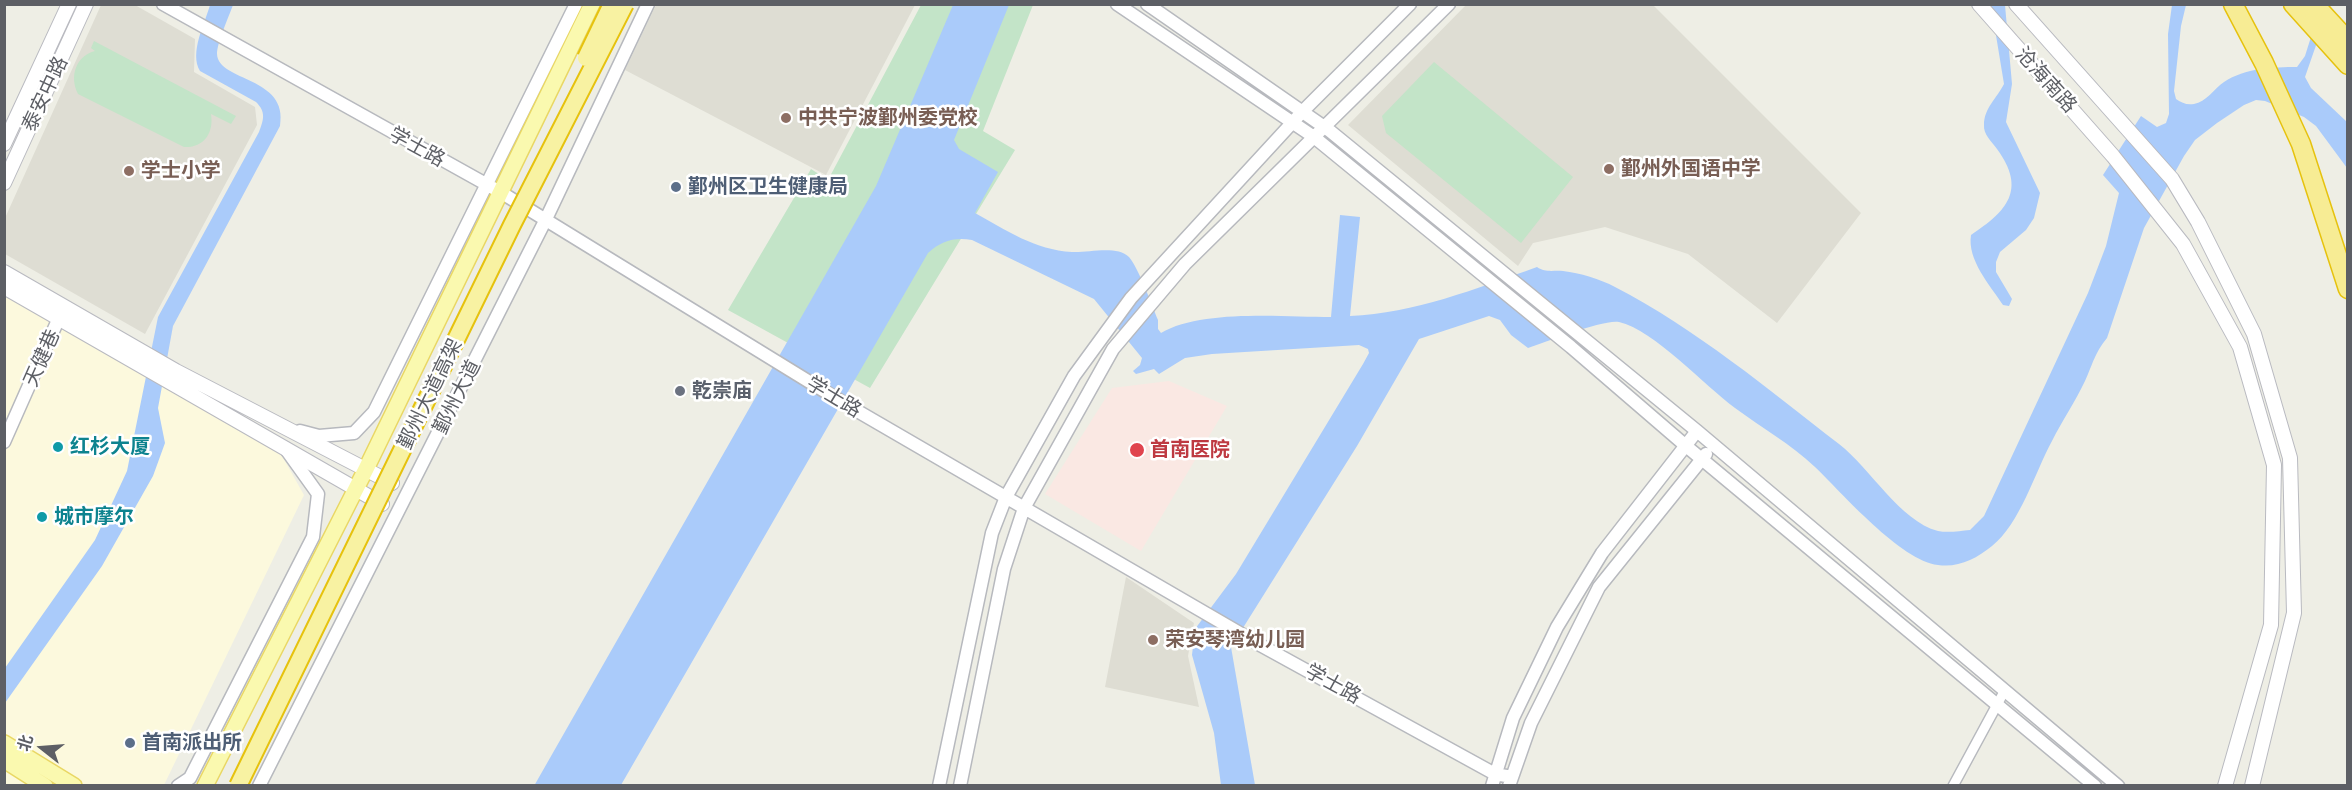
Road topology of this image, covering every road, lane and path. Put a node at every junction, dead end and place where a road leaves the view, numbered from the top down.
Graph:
1 (69, 4) edge
2 (86, 4) edge
3 (163, 4) edge
4 (576, 4) edge
5 (592, 4) edge
6 (612, 4) edge
7 (625, 4) edge
8 (630, 4) edge
9 (648, 4) edge
10 (1117, 4) edge
11 (1147, 4) edge
12 (1410, 4) edge
13 (1449, 4) edge
14 (1979, 4) edge
15 (2016, 4) edge
16 (2233, 4) edge
17 (2293, 4) edge
18 (2314, 4) edge
19 (2348, 41) edge
20 (2348, 65) edge
21 (1302, 111) junction
22 (1293, 122) junction
23 (1324, 127) junction
24 (1314, 137) junction
25 (4, 144) edge
26 (4, 183) edge
27 (488, 186) junction
28 (502, 193) junction
29 (2323, 208) junction
30 (529, 209) junction
31 (546, 219) junction
32 (2348, 258) edge
33 (4, 272) edge
34 (4, 287) edge
35 (2348, 289) edge
36 (61, 312) junction
37 (284, 427) junction
38 (1697, 431) junction
39 (4, 442) edge
40 (1686, 446) junction
41 (1715, 446) junction
42 (284, 447) junction
43 (1701, 458) junction
44 (366, 469) junction
45 (392, 483) junction
46 (356, 489) junction
47 (1006, 497) junction
48 (382, 504) junction
49 (1024, 508) junction
50 (2005, 690) junction
51 (1996, 705) junction
52 (5, 743) edge
53 (4, 760) edge
54 (1494, 780) edge
55 (1510, 781) edge
56 (45, 786) edge
57 (74, 786) edge
58 (178, 786) edge
59 (205, 786) edge
60 (226, 786) edge
61 (238, 786) edge
62 (244, 786) edge
63 (259, 786) edge
64 (939, 786) edge
65 (960, 786) edge
66 (1953, 786) edge
67 (2095, 786) edge
68 (2118, 786) edge
69 (2225, 786) edge
70 (2252, 786) edge

1 - 25 main road, 泰安中路
2 - 26 main road, 泰安中路
3 - 27 street, 学士路
4 - 27 street
5 - 28 main road
6 - 60 highway, 鄞州大道高架, bridge
7 - 61 highway, 鄞州大道高架, bridge
8 - 30 main road, 鄞州大道
9 - 31 street, 鄞州大道
10 - 22 street
11 - 21 street
12 - 21 street
13 - 23 street
14 - 69 main road, 沧海南路
15 - 70 main road, 沧海南路
16 - 29 highway
17 - 20 highway
18 - 19 highway
21 - 22 street
21 - 23 street
22 - 24 street
22 - 47 street
23 - 24 street
23 - 38 street
24 - 40 street
24 - 49 street
27 - 28 street, 学士路
27 - 37 street
28 - 30 street, 学士路
28 - 44 main road
29 - 32 highway
29 - 35 highway
30 - 31 street, 学士路
30 - 45 main road, 鄞州大道
31 - 47 street, 学士路
31 - 63 street, 鄞州大道
33 - 36 main road
34 - 36 main road
36 - 37 main road
36 - 39 street, 天健巷
36 - 42 main road
37 - 44 main road
38 - 40 street
38 - 41 street
40 - 43 street
40 - 54 street
41 - 43 street
41 - 50 street
42 - 46 main road
42 - 58 street
43 - 51 street
43 - 55 street
44 - 45 main road
44 - 46 main road
45 - 48 main road, 鄞州大道
46 - 48 main road
46 - 59 main road
47 - 49 street, 学士路
47 - 64 street
48 - 62 main road, 鄞州大道
49 - 54 street, 学士路
49 - 65 street
50 - 51 street
50 - 68 street
51 - 66 street
51 - 67 street
52 - 57 main road
53 - 56 main road
54 - 55 street, 学士路

